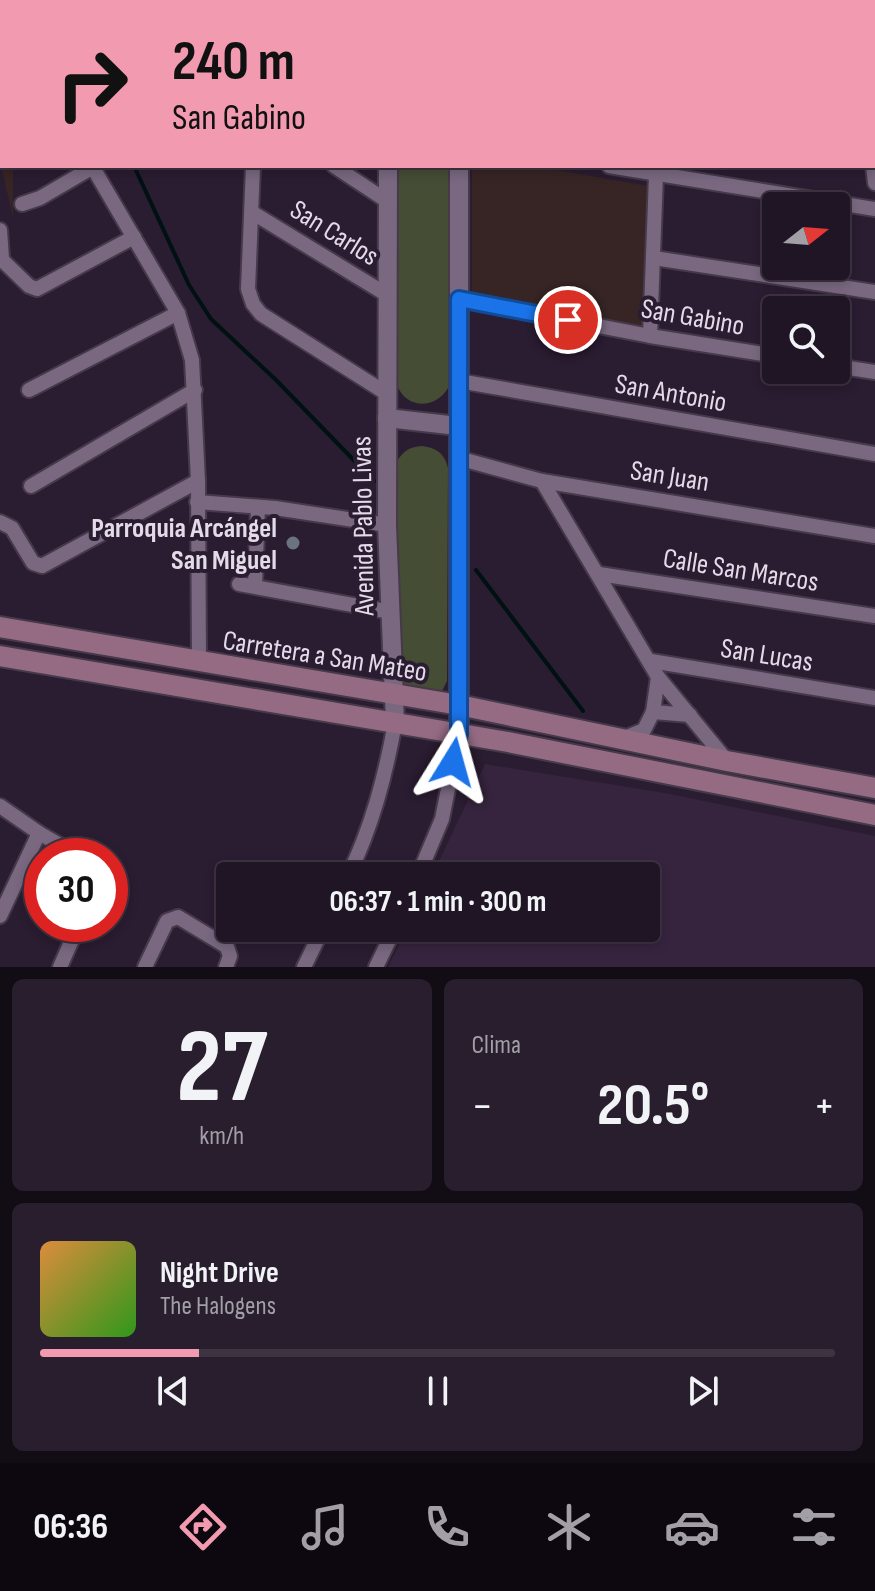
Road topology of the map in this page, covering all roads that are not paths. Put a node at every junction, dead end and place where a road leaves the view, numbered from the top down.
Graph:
1 (89, 168) edge
2 (93, 168) edge
3 (253, 168) edge
4 (337, 168) edge
5 (388, 168) edge
6 (459, 168) edge
7 (619, 168) edge
8 (656, 175) junction
9 (387, 201) junction
10 (22, 204) dead end
11 (875, 209) edge
12 (253, 213) junction
13 (0, 230) edge
14 (134, 237) junction
15 (1, 258) edge
16 (654, 258) junction
17 (875, 292) edge
18 (389, 296) junction
19 (459, 299) junction
20 (178, 313) junction
21 (650, 336) junction
22 (762, 354) edge
23 (850, 368) edge
24 (875, 372) edge
25 (459, 381) junction
26 (29, 390) dead end
27 (195, 390) junction
28 (389, 395) junction
29 (387, 418) junction
30 (458, 426) junction
31 (875, 454) edge
32 (458, 458) junction
33 (198, 481) junction
34 (542, 481) junction
35 (31, 486) dead end
36 (197, 502) junction
37 (258, 507) junction
38 (0, 522) edge
39 (387, 525) junction
40 (875, 536) edge
41 (599, 574) junction
42 (239, 584) dead end
43 (255, 586) junction
44 (391, 612) junction
45 (875, 616) edge
46 (0, 627) edge
47 (0, 656) edge
48 (651, 661) junction
49 (199, 662) junction
50 (658, 677) junction
51 (159, 684) junction
52 (394, 695) junction
53 (875, 698) edge
54 (459, 705) junction
55 (653, 712) junction
56 (690, 715) junction
57 (395, 723) junction
58 (459, 734) junction
59 (620, 739) junction
60 (727, 761) junction
61 (875, 788) edge
62 (0, 806) edge
63 (875, 815) edge
64 (39, 833) junction
65 (48, 838) edge
66 (355, 862) edge
67 (424, 862) edge
68 (0, 916) edge
69 (71, 942) edge
70 (316, 942) edge
71 (388, 942) edge
72 (305, 965) edge
73 (60, 967) edge
74 (145, 967) edge
75 (226, 967) edge
76 (376, 967) edge

1 - 10 street
2 - 14 street
3 - 12 street
4 - 9 street
5 - 9 street, Avenida Pablo Livas
6 - 19 street
7 - 8 street
8 - 11 street
8 - 16 street
9 - 18 street, Avenida Pablo Livas
12 - 18 street, San Carlos
12 - 28 street
13 - 15 street
14 - 15 street
14 - 20 street
16 - 17 street
16 - 21 street
18 - 28 street, Avenida Pablo Livas
19 - 21 street, San Gabino
19 - 25 street
20 - 26 street
20 - 27 street
21 - 22 street, San Gabino
23 - 24 street
25 - 30 street
25 - 31 street, San Antonio
27 - 33 street
27 - 35 street
28 - 29 street, Avenida Pablo Livas
29 - 30 street
29 - 39 street, Avenida Pablo Livas
30 - 32 street
32 - 34 street, San Juan
32 - 54 street
33 - 36 street
33 - 38 street
34 - 40 street, San Juan
34 - 41 street
36 - 37 street
36 - 49 street
37 - 39 street
37 - 43 street
39 - 44 street, Avenida Pablo Livas
41 - 45 street, Calle San Marcos
41 - 48 street
42 - 43 street
43 - 44 street
44 - 52 street, Avenida Pablo Livas
46 - 49 main road, Carretera a San Mateo
47 - 51 main road, Carretera a San Mateo
48 - 50 street
48 - 53 street, San Lucas
49 - 51 main road
49 - 52 main road, Carretera a San Mateo
50 - 55 street
50 - 56 street
51 - 57 main road, Carretera a San Mateo
52 - 54 main road, Carretera a San Mateo
52 - 57 street, Avenida Pablo Livas
54 - 58 street
54 - 59 main road, Carretera a San Mateo
55 - 56 street
55 - 59 street
56 - 60 street
57 - 58 main road, Carretera a San Mateo
57 - 66 street, Avenida Pablo Livas
58 - 63 main road, Carretera a San Mateo
58 - 67 street
59 - 60 main road, Carretera a San Mateo
60 - 61 main road, Carretera a San Mateo
62 - 64 street
64 - 65 street
64 - 68 street
69 - 73 street
70 - 72 street
71 - 76 street
74 - 75 street

